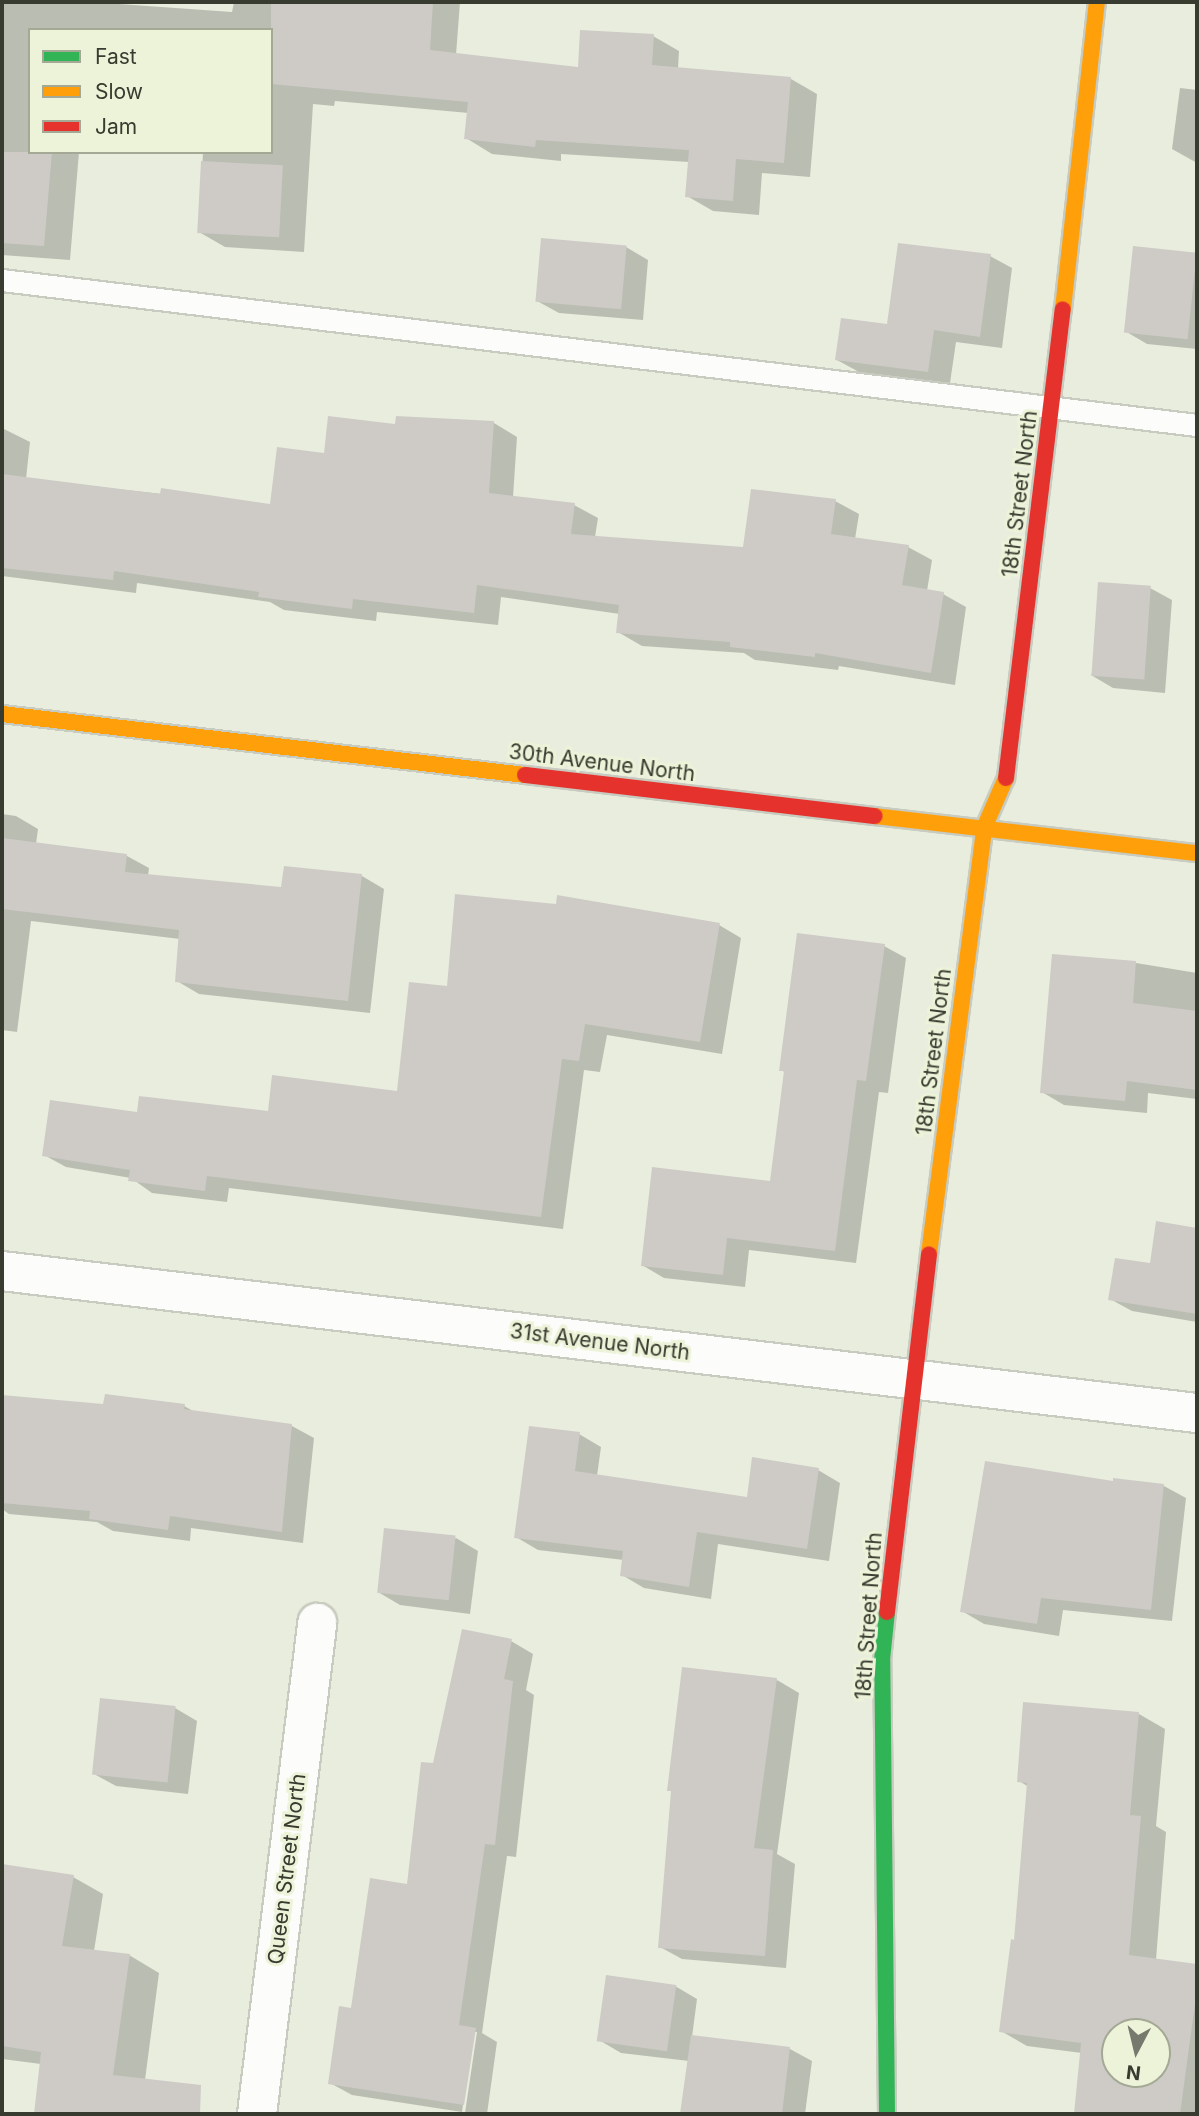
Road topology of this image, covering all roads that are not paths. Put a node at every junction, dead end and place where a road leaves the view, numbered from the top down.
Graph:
1 (1097, 2) edge
2 (2, 280) edge
3 (1052, 408) junction
4 (1197, 425) edge
5 (2, 714) edge
6 (984, 828) junction
7 (1197, 853) edge
8 (2, 1271) edge
9 (914, 1379) junction
10 (1197, 1413) edge
11 (317, 1623) dead end
12 (257, 2114) edge
13 (887, 2114) edge

1 - 3 street, 18th Street North
2 - 3 lane
3 - 4 lane
3 - 6 street, 18th Street North
5 - 6 street, 30th Avenue North
6 - 7 street, 30th Avenue North
6 - 9 street, 18th Street North
8 - 9 street, 31st Avenue North
9 - 10 street, 31st Avenue North
9 - 13 street, 18th Street North
11 - 12 street, Queen Street North

